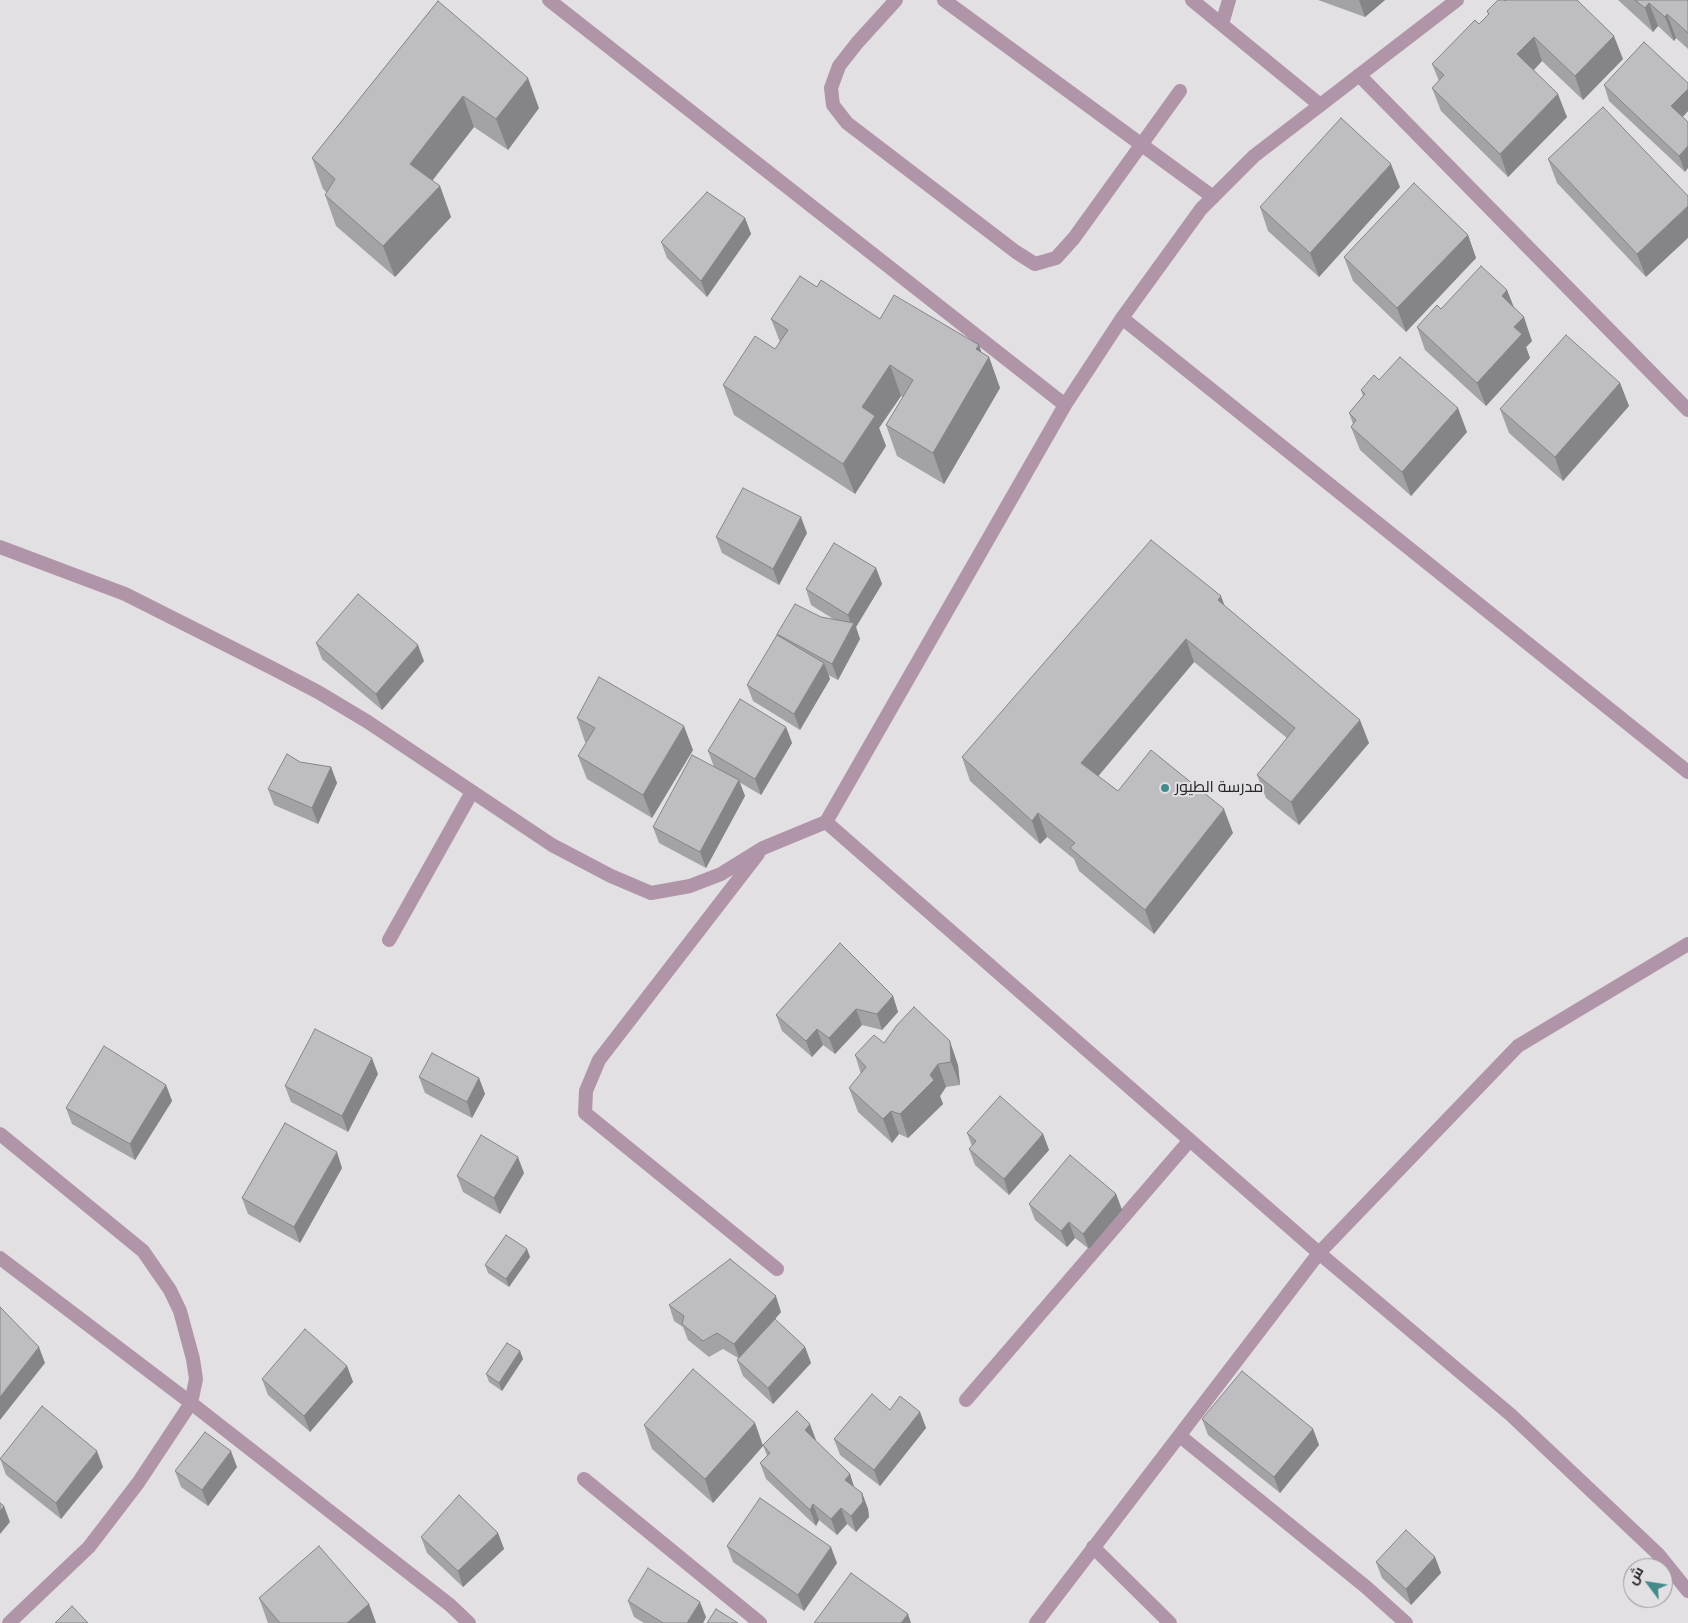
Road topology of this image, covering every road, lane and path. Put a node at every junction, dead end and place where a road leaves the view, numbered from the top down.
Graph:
1 (549, 0) edge
2 (896, 0) edge
3 (944, 0) edge
4 (1192, 0) edge
5 (1229, 0) edge
6 (1457, 0) edge
7 (1222, 24) junction
8 (1359, 75) junction
9 (1180, 92) dead end
10 (1320, 104) junction
11 (1142, 145) junction
12 (1213, 197) junction
13 (1122, 318) junction
14 (1065, 405) junction
15 (1688, 410) edge
16 (0, 547) edge
17 (1688, 772) edge
18 (472, 792) junction
19 (826, 822) junction
20 (763, 848) junction
21 (389, 940) dead end
22 (1688, 944) edge
23 (0, 1134) edge
24 (1190, 1140) junction
25 (1319, 1253) junction
26 (0, 1258) edge
27 (777, 1269) dead end
28 (966, 1400) dead end
29 (191, 1404) junction
30 (1180, 1436) junction
31 (584, 1480) dead end
32 (1093, 1546) junction
33 (1688, 1591) edge
34 (0, 1618) edge
35 (8, 1623) edge
36 (469, 1623) edge
37 (760, 1623) edge
38 (1036, 1623) edge
39 (1170, 1623) edge
40 (1406, 1623) edge

1 - 14 street
2 - 11 street
3 - 11 street
4 - 7 street
5 - 7 street
6 - 8 street
7 - 10 street
8 - 10 street
8 - 15 street
9 - 11 street
10 - 12 street
11 - 12 street
12 - 13 street
13 - 14 street
13 - 17 street
14 - 19 street
16 - 18 street
18 - 20 street
18 - 21 street
19 - 20 street
19 - 24 street
20 - 27 street
22 - 25 street
23 - 29 street
24 - 25 street
24 - 28 street
25 - 30 street
25 - 33 street
26 - 29 street
29 - 35 street
29 - 36 street
30 - 32 street
30 - 40 street
31 - 37 street
32 - 38 street
32 - 39 street
34 - 35 street

